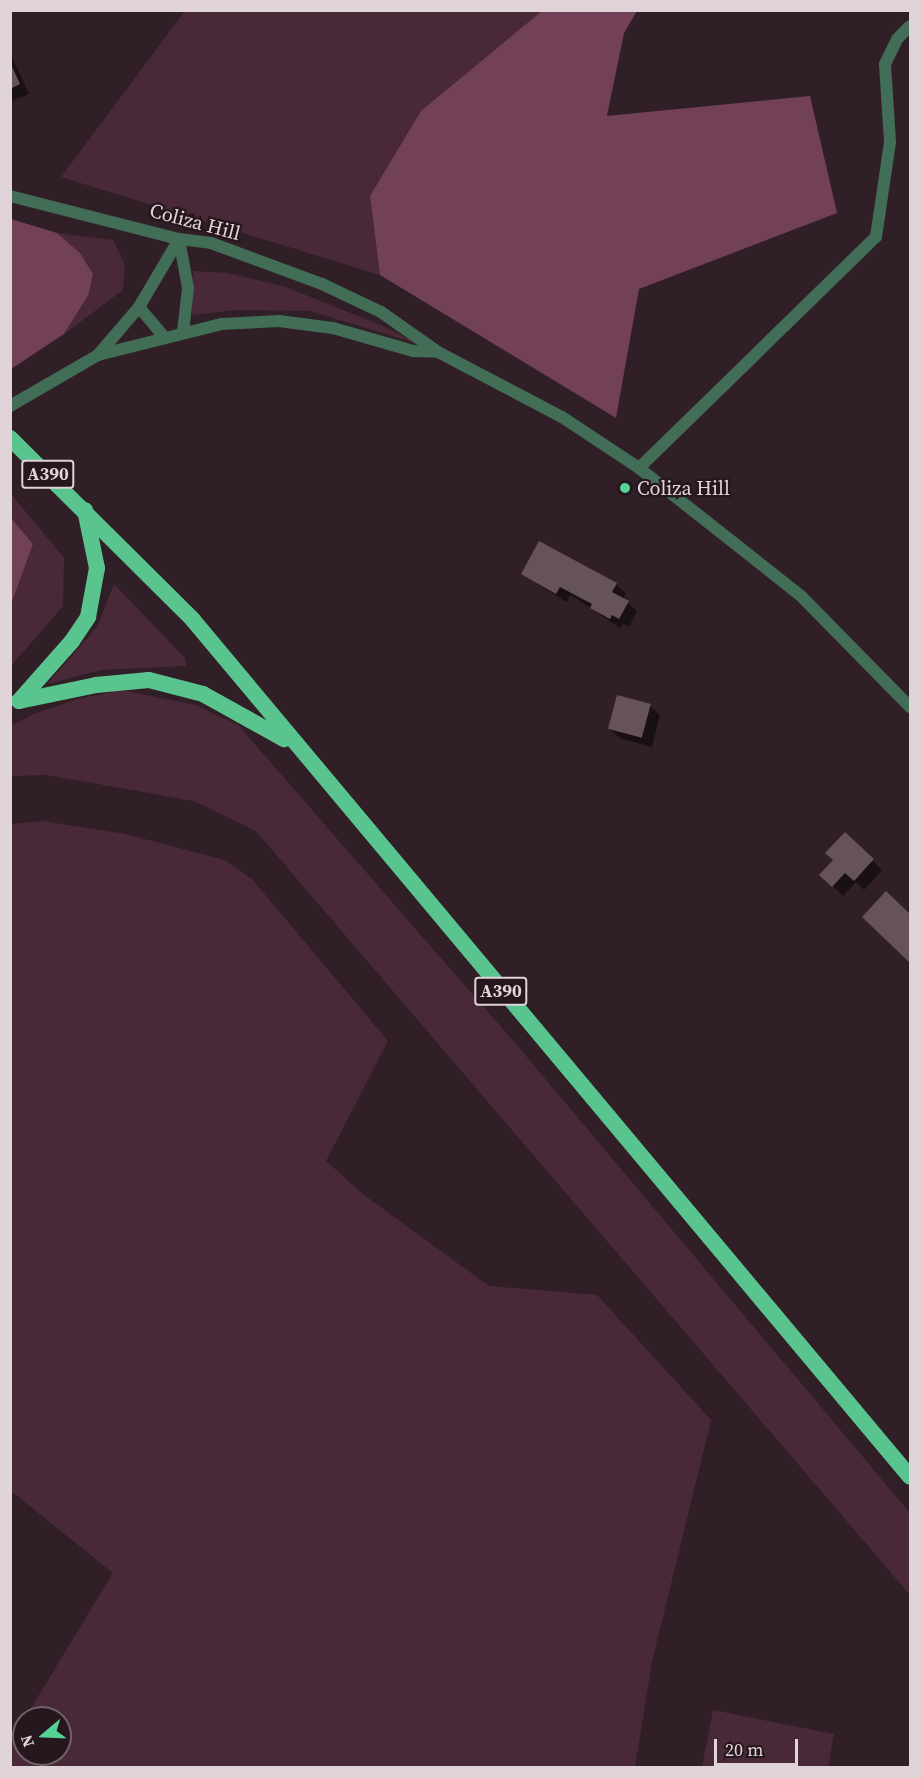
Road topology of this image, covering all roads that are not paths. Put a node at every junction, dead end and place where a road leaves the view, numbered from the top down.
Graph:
1 (910, 26) edge
2 (10, 196) edge
3 (179, 239) junction
4 (139, 307) junction
5 (183, 332) junction
6 (164, 337) junction
7 (438, 352) junction
8 (98, 355) junction
9 (10, 406) edge
10 (10, 438) edge
11 (639, 468) junction
12 (85, 510) junction
13 (15, 703) edge
14 (910, 707) edge
15 (295, 746) junction
16 (910, 1477) edge

1 - 11 street
2 - 3 street, Coliza Hill
3 - 4 street
3 - 5 street
3 - 7 street, Coliza Hill
4 - 6 street
4 - 8 street
5 - 6 street
5 - 7 street
6 - 8 street
7 - 11 street, Coliza Hill
8 - 9 street
10 - 12 highway, A390
11 - 14 street, Coliza Hill
12 - 13 highway
12 - 15 highway, A390
13 - 15 highway
15 - 16 highway, A390

